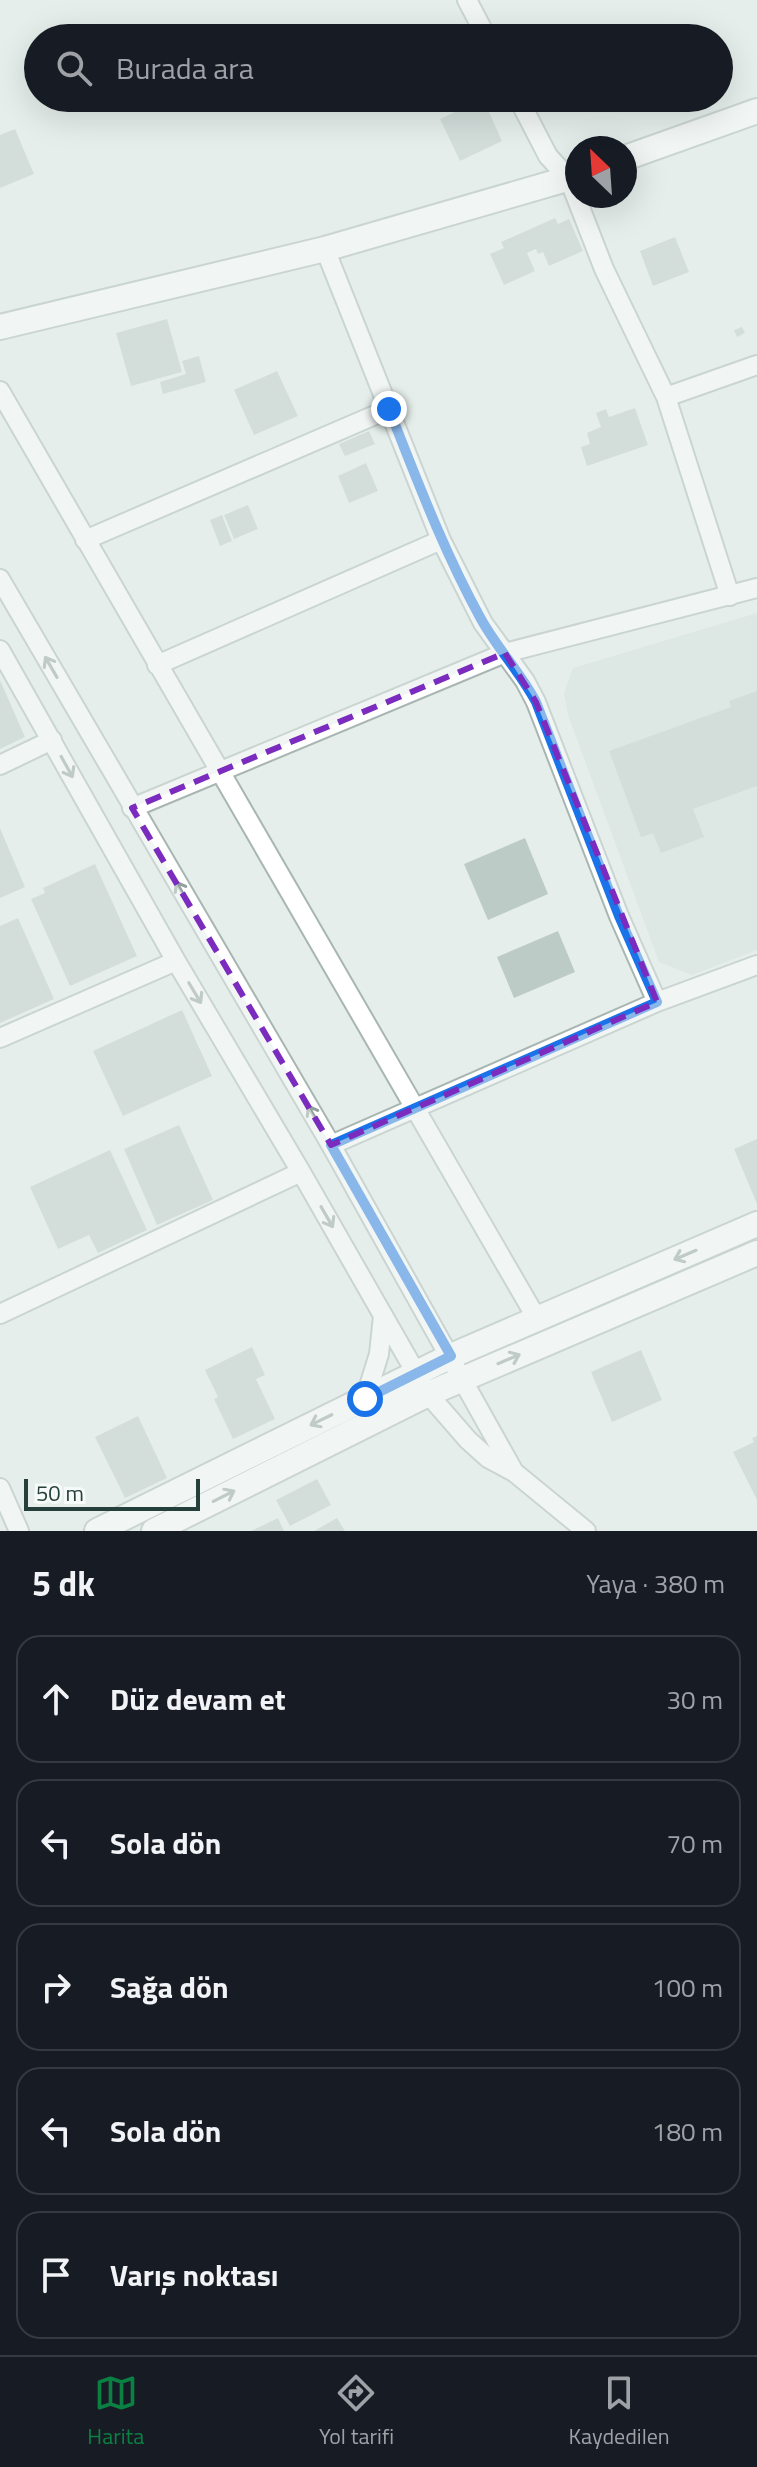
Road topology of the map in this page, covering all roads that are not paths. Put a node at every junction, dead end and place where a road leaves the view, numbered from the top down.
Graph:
1 (467, 0) edge
2 (480, 24) edge
3 (757, 111) edge
4 (525, 112) edge
5 (637, 154) edge
6 (565, 170) edge
7 (565, 179) edge
8 (583, 208) edge
9 (325, 249) junction
10 (0, 327) edge
11 (757, 365) edge
12 (0, 391) edge
13 (666, 397) junction
14 (389, 409) junction
15 (85, 540) junction
16 (441, 540) junction
17 (0, 579) edge
18 (757, 588) edge
19 (730, 596) junction
20 (0, 650) edge
21 (505, 653) junction
22 (157, 665) junction
23 (52, 740) junction
24 (0, 765) edge
25 (218, 771) junction
26 (132, 808) junction
27 (176, 961) junction
28 (757, 965) edge
29 (657, 1002) junction
30 (0, 1038) edge
31 (413, 1107) junction
32 (331, 1145) junction
33 (301, 1172) junction
34 (757, 1224) edge
35 (757, 1253) edge
36 (0, 1314) edge
37 (383, 1316) junction
38 (537, 1319) junction
39 (451, 1356) junction
40 (463, 1379) junction
41 (422, 1384) junction
42 (365, 1399) junction
43 (514, 1472) junction
44 (0, 1488) edge
45 (19, 1531) edge
46 (97, 1531) edge
47 (154, 1531) edge
48 (586, 1531) edge

1 - 2 street
3 - 5 street
4 - 6 street
7 - 9 street
8 - 13 street
9 - 10 street
9 - 14 street
11 - 13 street
12 - 15 street
13 - 19 street
14 - 15 street
14 - 16 street
15 - 22 street
16 - 21 street
16 - 22 street
26 -> 17 street
18 - 19 street
19 - 21 street
20 - 23 street
21 - 25 street
21 - 29 street
22 - 25 street
23 - 24 street
23 -> 27 street
25 - 26 street
25 - 31 street
32 -> 26 street
27 - 30 street
27 -> 33 street
28 - 29 street
29 - 31 street
31 - 32 street
31 - 38 street
32 - 39 street
33 - 36 street
33 -> 37 street
34 -> 38 street
40 -> 35 street
37 - 41 street
37 - 42 street
38 - 39 street
39 - 40 street
39 - 41 street
40 - 41 street
40 - 43 street
41 - 42 street
41 - 43 street
47 -> 41 street
42 -> 46 street
43 - 48 street
44 - 45 street

